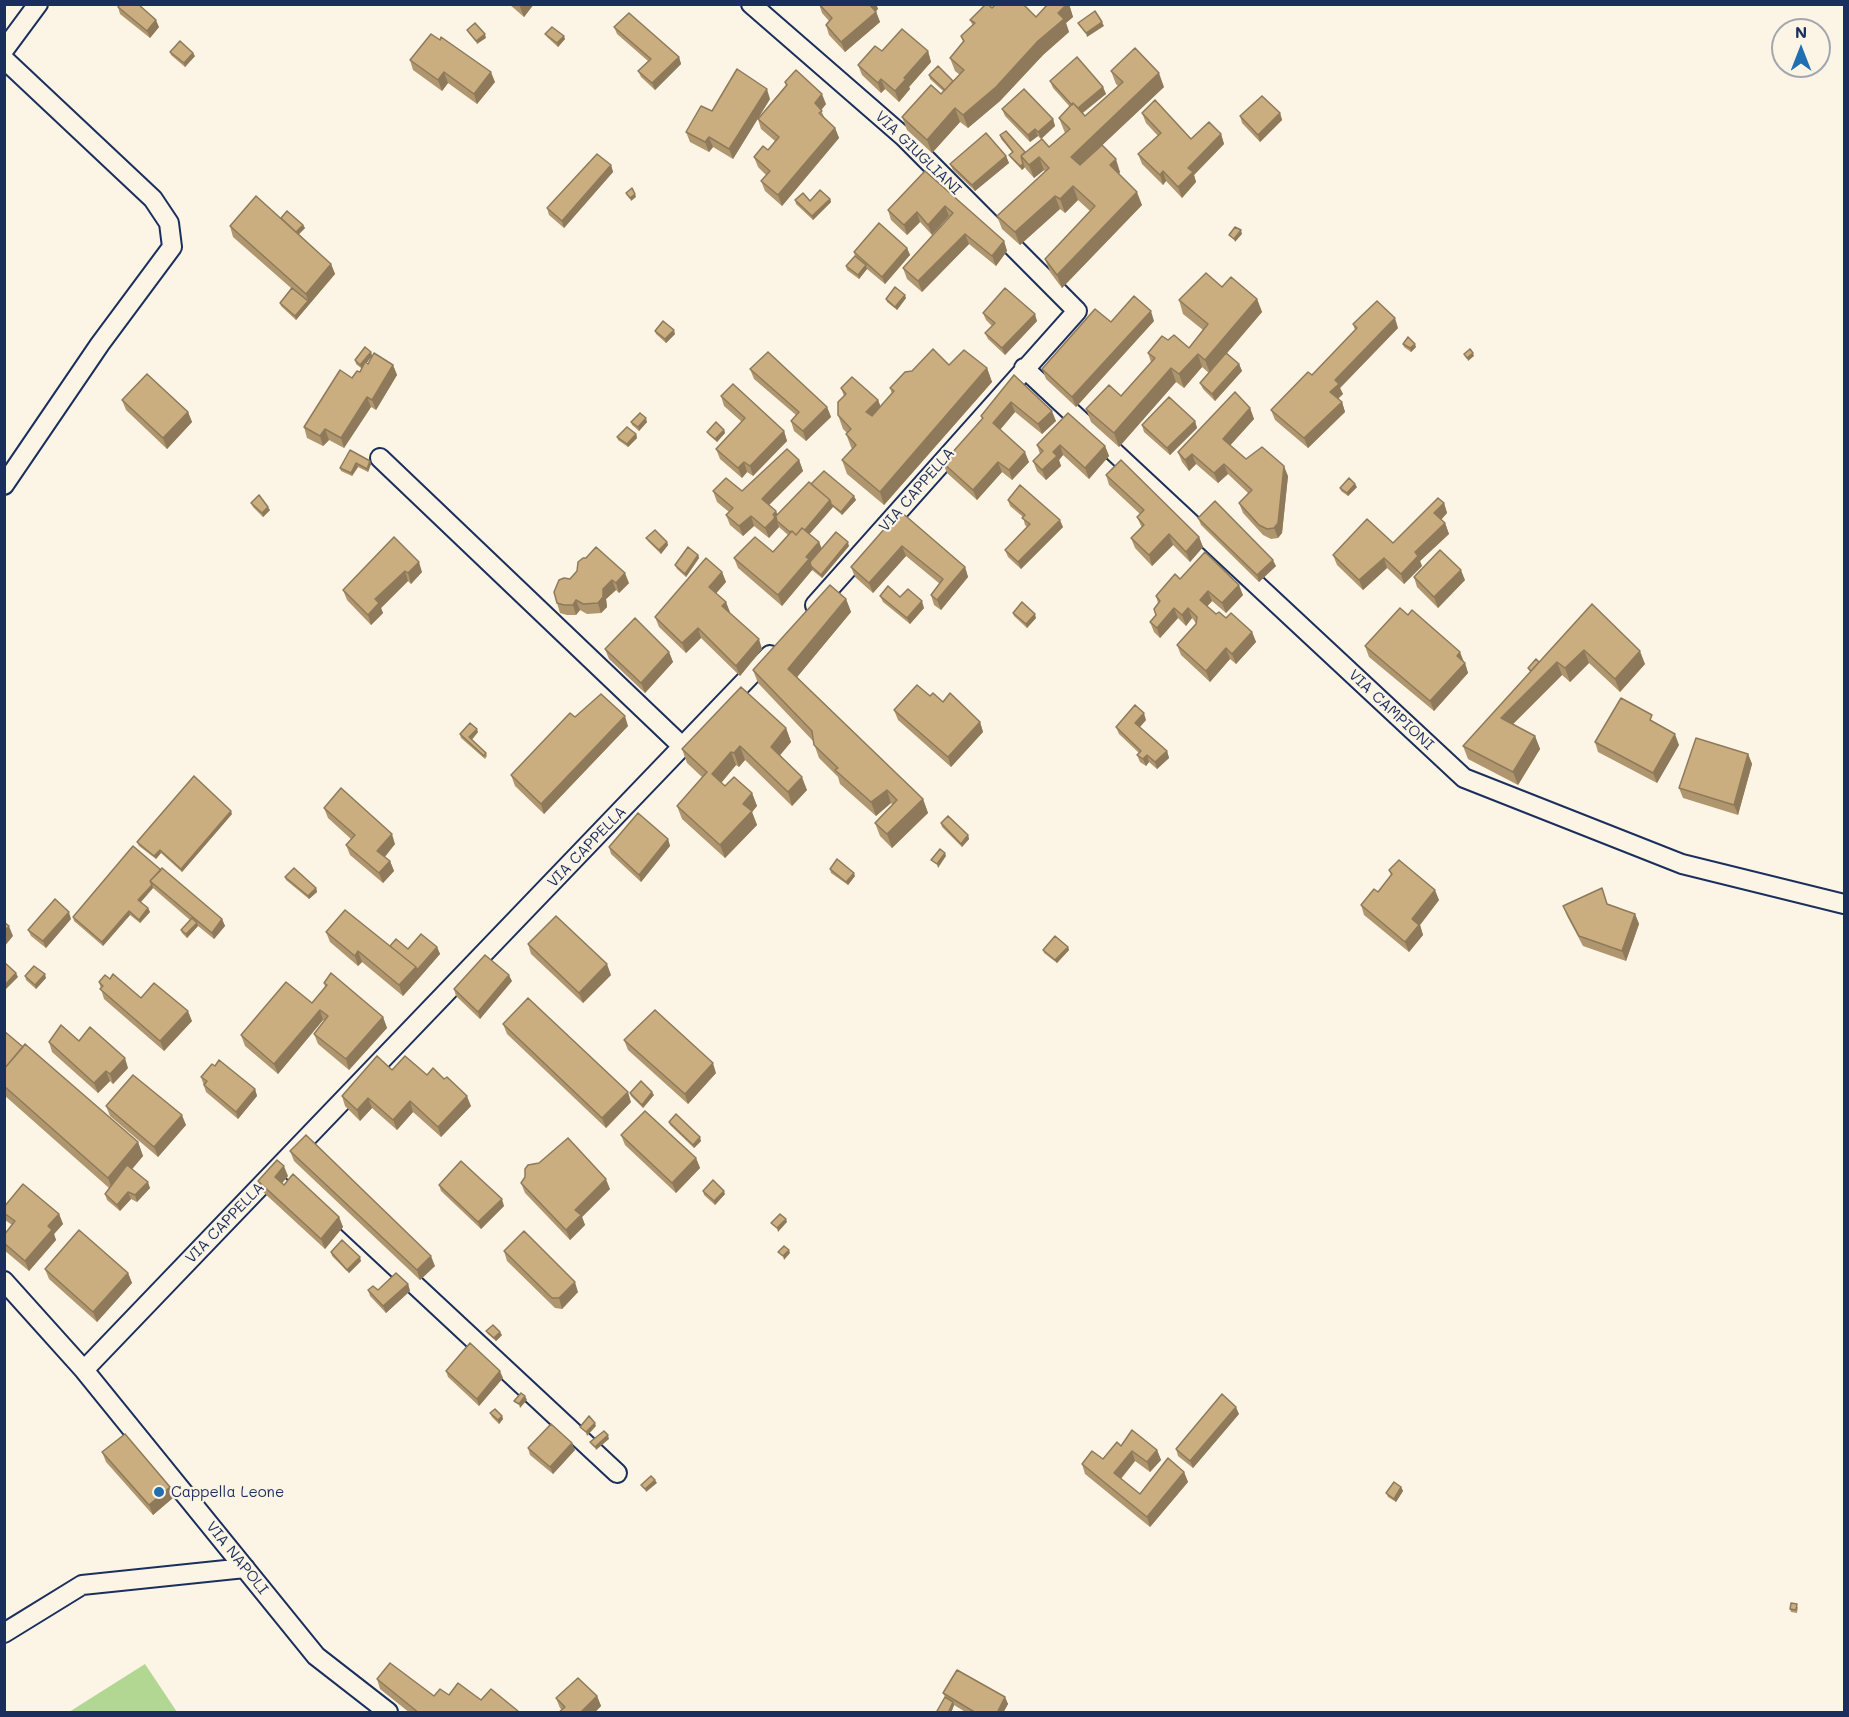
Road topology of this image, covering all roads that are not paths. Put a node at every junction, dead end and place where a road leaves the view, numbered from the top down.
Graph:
1 (38, 4) edge
2 (751, 4) edge
3 (4, 51) edge
4 (4, 59) edge
5 (1077, 311) joint
6 (1024, 368) junction
7 (380, 458) dead end
8 (4, 485) edge
9 (806, 615) edge
10 (783, 641) edge
11 (683, 747) junction
12 (1845, 904) edge
13 (284, 1162) junction
14 (4, 1281) edge
15 (84, 1370) junction
16 (616, 1473) dead end
17 (245, 1568) junction
18 (4, 1634) edge
19 (388, 1713) edge

1 - 3 street
2 - 5 street, VIA GIUGLIANI
4 - 8 street
5 - 6 street, VIA CAPPELLA
6 - 9 street, VIA CAPPELLA
6 - 12 street, VIA CAMPIONI
7 - 11 street
10 - 11 street, VIA CAPPELLA
11 - 13 street, VIA CAPPELLA
13 - 15 street, VIA CAPPELLA
13 - 16 street
14 - 15 street, VIA NAPOLI
15 - 17 street, VIA NAPOLI
17 - 18 street
17 - 19 street, VIA NAPOLI

